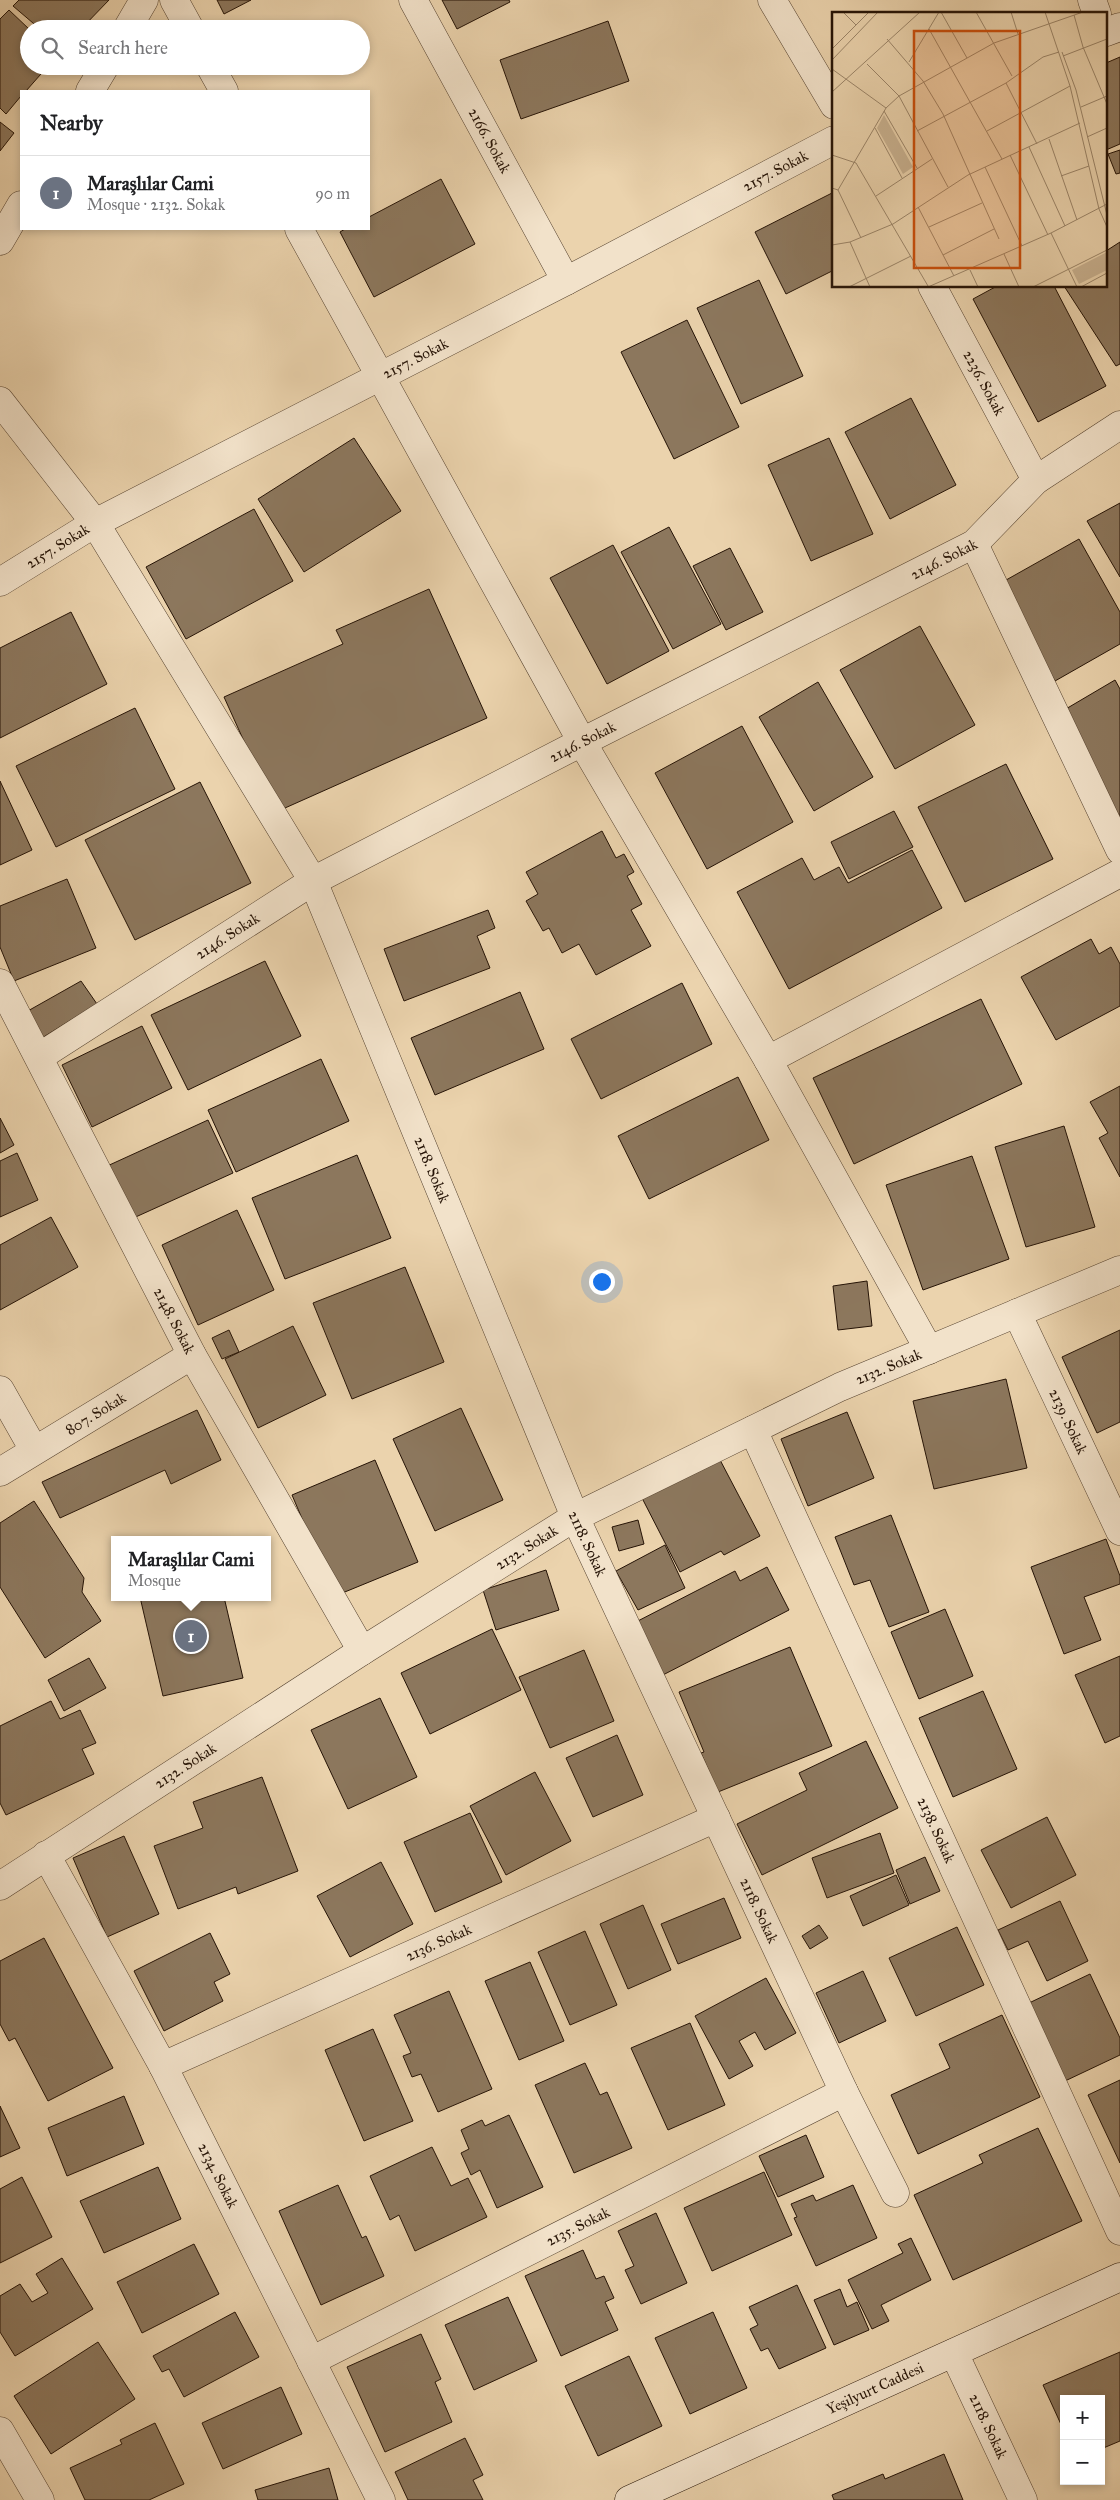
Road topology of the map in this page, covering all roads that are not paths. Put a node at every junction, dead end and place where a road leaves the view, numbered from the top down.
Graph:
1 (144, 0) edge
2 (174, 0) edge
3 (413, 0) edge
4 (772, 0) edge
5 (1092, 0) edge
6 (1096, 12) edge
7 (132, 20) edge
8 (185, 20) edge
9 (1120, 27) edge
10 (1108, 31) edge
11 (100, 75) edge
12 (215, 75) edge
13 (91, 90) edge
14 (223, 90) edge
15 (832, 102) edge
16 (832, 141) edge
17 (20, 207) edge
18 (300, 230) edge
19 (0, 241) edge
20 (566, 281) junction
21 (933, 288) edge
22 (379, 376) junction
23 (0, 401) edge
24 (1120, 424) edge
25 (1036, 480) junction
26 (94, 523) junction
27 (974, 544) junction
28 (0, 582) edge
29 (582, 742) junction
30 (1120, 850) edge
31 (1120, 873) edge
32 (313, 881) junction
33 (0, 983) edge
34 (39, 1057) junction
35 (768, 1060) junction
36 (1120, 1270) edge
37 (1017, 1313) junction
38 (929, 1350) junction
39 (192, 1356) junction
40 (0, 1390) edge
41 (753, 1430) junction
42 (34, 1450) junction
43 (0, 1472) edge
44 (575, 1517) junction
45 (1120, 1531) edge
46 (362, 1651) junction
47 (716, 1818) junction
48 (46, 1855) junction
49 (0, 1886) edge
50 (163, 2066) junction
51 (844, 2092) junction
52 (895, 2193) dead end
53 (1120, 2230) edge
54 (1120, 2277) edge
55 (954, 2353) junction
56 (311, 2362) junction
57 (0, 2431) edge
58 (40, 2500) edge
59 (381, 2500) edge
60 (630, 2500) edge
61 (1023, 2500) edge

1 - 7 street
2 - 8 street
3 - 20 street, 2166. Sokak
4 - 15 street
5 - 6 street
9 - 10 street
11 - 13 street
12 - 14 street
16 - 20 street, 2157. Sokak
17 - 19 street
18 - 22 street
20 - 22 street, 2157. Sokak
21 - 25 street, 2236. Sokak
22 - 26 street, 2157. Sokak
22 - 29 street
23 - 26 street, 2118. Sokak
24 - 25 street, 2146. Sokak
25 - 27 street, 2146. Sokak
26 - 28 street, 2157. Sokak
26 - 32 street, 2118. Sokak
27 - 29 street, 2146. Sokak
27 - 30 street
29 - 32 street, 2146. Sokak
29 - 35 street
31 - 35 street
32 - 34 street, 2146. Sokak
32 - 44 street, 2118. Sokak
33 - 34 street, 2148. Sokak
34 - 39 street, 2148. Sokak
35 - 38 street
36 - 37 street, 2132. Sokak
37 - 38 street, 2132. Sokak
37 - 45 street, 2139. Sokak
38 - 41 street, 2132. Sokak
39 - 42 street, 807. Sokak
39 - 46 street, 2148. Sokak
40 - 42 street
41 - 44 street, 2132. Sokak
41 - 53 street, 2138. Sokak
42 - 43 street, 807. Sokak
44 - 46 street, 2132. Sokak
44 - 47 street, 2118. Sokak
46 - 48 street, 2132. Sokak
47 - 50 street, 2136. Sokak
47 - 51 street, 2118. Sokak
48 - 49 street, 2132. Sokak
48 - 50 street, 2134. Sokak
50 - 56 street, 2134. Sokak
51 - 52 street, 2118. Sokak
51 - 56 street, 2135. Sokak
54 - 55 street, Yeşilyurt Caddesi
55 - 60 street, Yeşilyurt Caddesi
55 - 61 street, 2118. Sokak
56 - 59 street, 2134. Sokak
57 - 58 street

